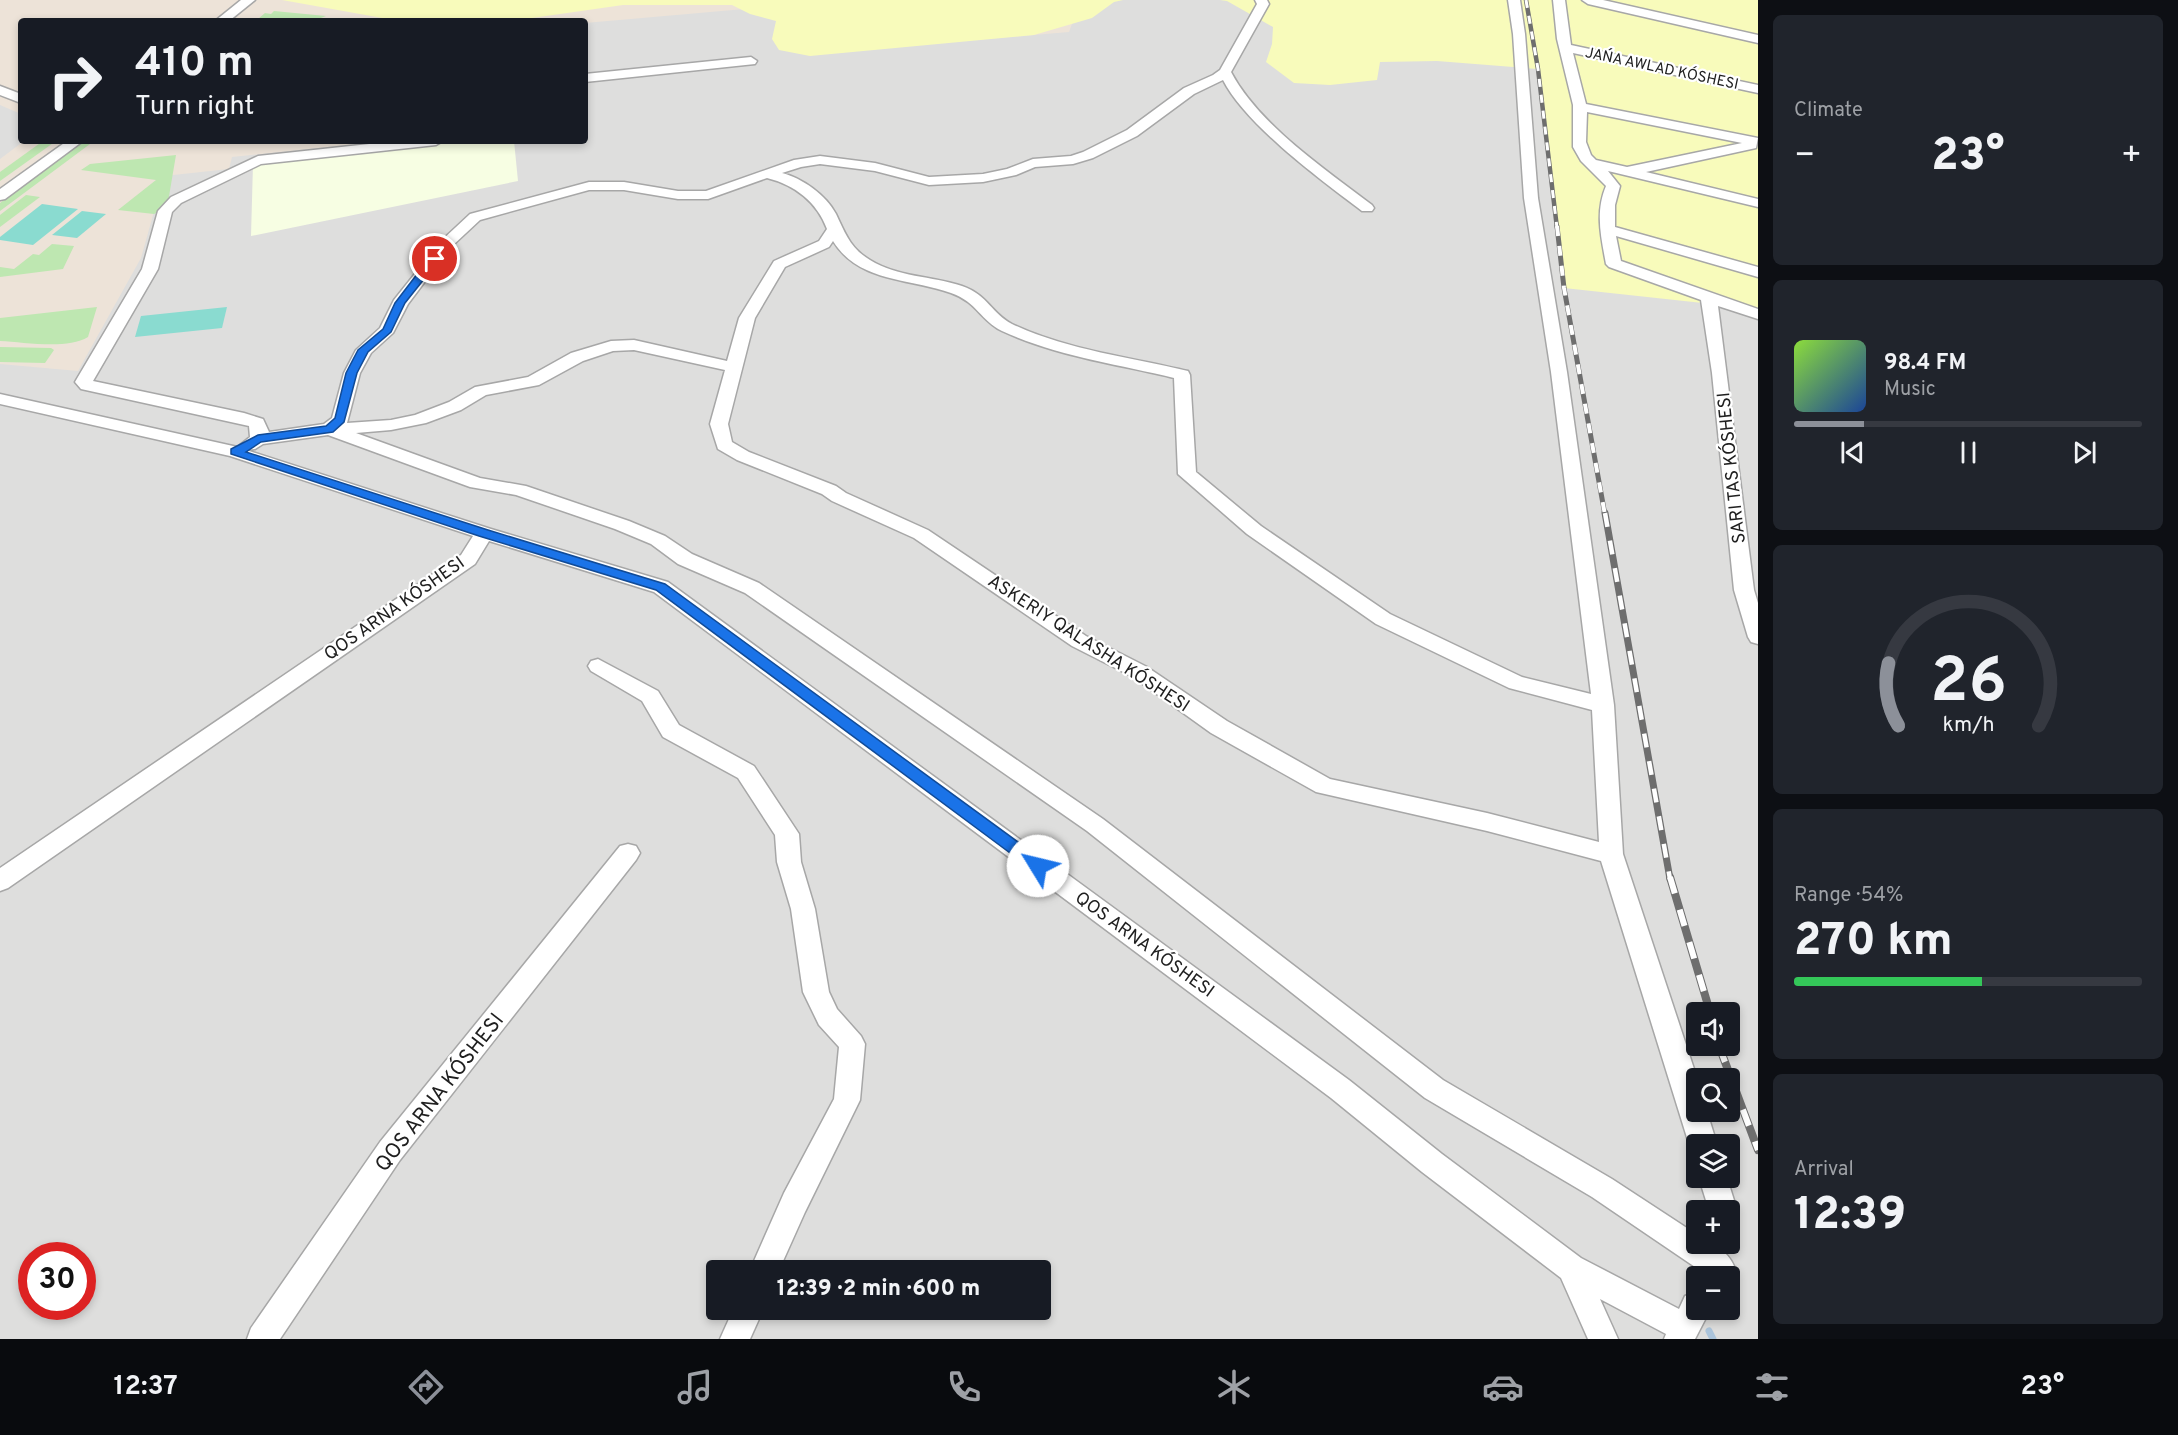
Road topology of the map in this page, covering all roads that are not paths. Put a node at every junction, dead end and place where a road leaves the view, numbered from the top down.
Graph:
1 (249, 0) edge
2 (263, 0) edge
3 (1261, 0) edge
4 (1514, 0) edge
5 (1559, 0) edge
6 (1588, 0) edge
7 (225, 18) edge
8 (240, 18) edge
9 (1758, 39) edge
10 (1566, 48) junction
11 (751, 61) dead end
12 (1225, 72) junction
13 (588, 78) edge
14 (1758, 89) edge
15 (0, 90) edge
16 (1189, 91) junction
17 (1237, 94) junction
18 (18, 98) edge
19 (1580, 106) junction
20 (1758, 143) edge
21 (56, 144) edge
22 (72, 144) edge
23 (406, 144) edge
24 (1589, 162) junction
25 (1626, 172) junction
26 (766, 174) junction
27 (1608, 178) junction
28 (0, 184) edge
29 (0, 196) edge
30 (1758, 203) edge
31 (1367, 208) dead end
32 (834, 229) junction
33 (1607, 229) junction
34 (1758, 272) edge
35 (1709, 297) junction
36 (1758, 314) edge
37 (732, 367) junction
38 (0, 399) edge
39 (329, 429) junction
40 (258, 439) junction
41 (235, 452) junction
42 (484, 533) junction
43 (1758, 637) edge
44 (598, 666) dead end
45 (1603, 705) junction
46 (628, 853) dead end
47 (1611, 854) junction
48 (0, 881) edge
49 (1700, 1134) edge
50 (769, 1260) edge
51 (1718, 1262) edge
52 (1571, 1268) junction
53 (744, 1320) edge
54 (1687, 1324) edge
55 (262, 1339) edge
56 (735, 1339) edge
57 (1603, 1339) edge

1 - 7 street
2 - 8 street
3 - 12 street
4 - 45 street
5 - 10 street
6 - 9 street
10 - 14 street, JAŃA AWLAD KÓSHESI
10 - 19 street
11 - 13 street
12 - 16 street
12 - 17 street
15 - 18 street
16 - 17 street
16 - 26 street
17 - 31 street
19 - 20 street
19 - 24 street
20 - 25 street
21 - 28 street
22 - 29 street
23 - 40 street
24 - 25 street
24 - 27 street
25 - 27 street
25 - 30 street
26 - 32 street
26 - 39 street
27 - 33 street
32 - 37 street, ASKERIY QALASHA KÓSHESI
32 - 45 street
33 - 34 street
33 - 35 street
35 - 36 street
35 - 43 street
37 - 39 street
37 - 47 street, ASKERIY QALASHA KÓSHESI
38 - 41 street, QOS ARNA KÓSHESI
39 - 40 street
39 - 51 street
40 - 41 street
41 - 42 street, QOS ARNA KÓSHESI
42 - 48 street, QOS ARNA KÓSHESI
42 - 52 street, QOS ARNA KÓSHESI
44 - 50 street
45 - 47 street
46 - 55 street, QOS ARNA KÓSHESI
47 - 49 street
52 - 54 street, QOS ARNA KÓSHESI
52 - 57 street
53 - 56 street

